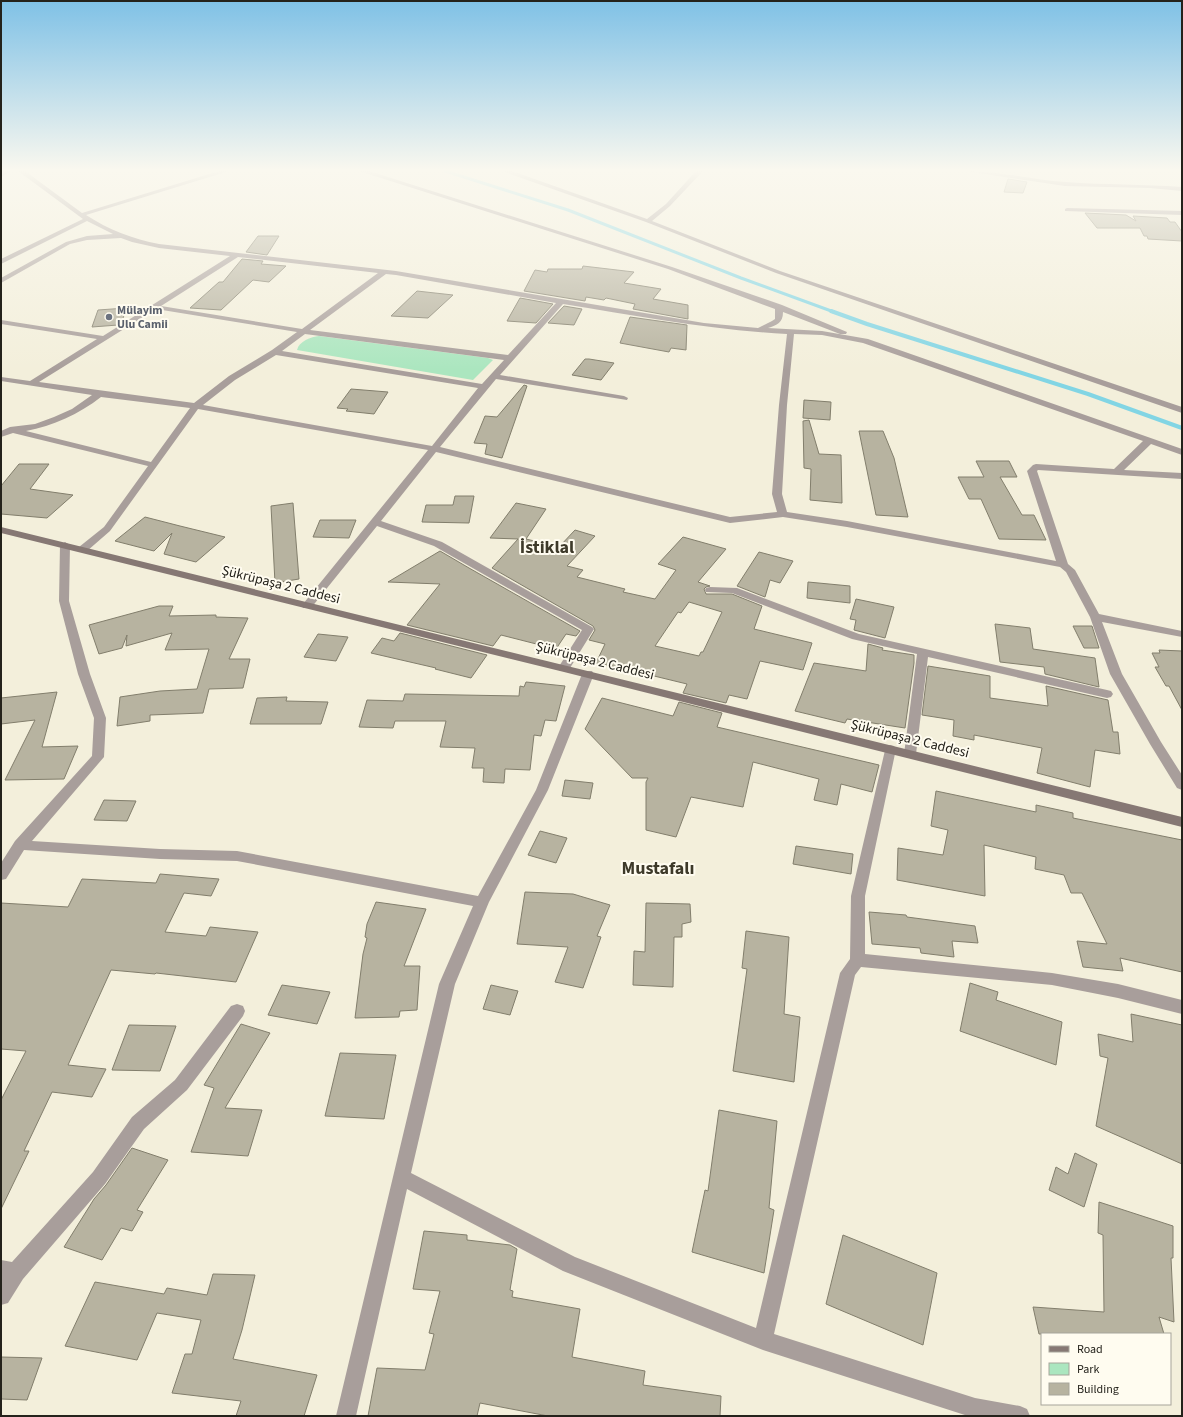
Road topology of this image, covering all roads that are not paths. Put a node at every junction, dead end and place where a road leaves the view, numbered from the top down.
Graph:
1 (47, 237) edge
2 (78, 237) edge
3 (101, 237) edge
4 (123, 237) edge
5 (571, 237) edge
6 (688, 237) edge
7 (68, 243) junction
8 (235, 256) junction
9 (1, 262) edge
10 (384, 272) junction
11 (1, 281) edge
12 (561, 302) junction
13 (156, 307) junction
14 (779, 307) junction
15 (1, 322) edge
16 (755, 330) junction
17 (303, 331) junction
18 (791, 331) junction
19 (104, 338) junction
20 (865, 341) junction
21 (275, 352) junction
22 (510, 358) junction
23 (494, 376) junction
24 (1, 379) edge
25 (33, 383) junction
26 (484, 387) junction
27 (100, 394) junction
28 (624, 398) dead end
29 (196, 406) junction
30 (1182, 410) edge
31 (10, 430) junction
32 (1, 434) edge
33 (1149, 441) junction
34 (435, 449) junction
35 (1182, 452) edge
36 (154, 464) junction
37 (1116, 472) junction
38 (1182, 476) edge
39 (783, 514) junction
40 (374, 522) junction
41 (1, 530) edge
42 (65, 545) junction
43 (83, 549) junction
44 (1063, 565) junction
45 (710, 590) dead end
46 (307, 606) junction
47 (1095, 616) junction
48 (1182, 634) edge
49 (923, 652) junction
50 (564, 668) junction
51 (588, 674) junction
52 (1107, 694) dead end
53 (890, 749) junction
54 (910, 754) junction
55 (1182, 786) edge
56 (1182, 822) edge
57 (20, 845) junction
58 (7, 858) edge
59 (1, 875) edge
60 (482, 902) junction
61 (856, 960) junction
62 (1182, 1007) edge
63 (237, 1011) dead end
64 (401, 1177) junction
65 (9, 1270) edge
66 (1, 1296) edge
67 (763, 1340) junction
68 (346, 1416) edge
69 (1020, 1416) edge

1 - 9 street
2 - 7 street
3 - 7 street
4 - 8 street
5 - 14 street
6 - 30 street
7 - 11 street
8 - 10 street
8 - 13 street
10 - 12 street
10 - 17 street
12 - 16 street
12 - 22 street
13 - 17 street
13 - 19 street
14 - 16 street
14 - 20 street
15 - 19 street
16 - 18 street
17 - 21 street
17 - 22 street
18 - 20 street
18 - 39 street
19 - 25 street
20 - 33 street
21 - 26 street
21 - 29 street
22 - 23 street
23 - 26 street
23 - 28 street
24 - 25 street
25 - 27 street
26 - 34 street
27 - 29 street
27 - 31 street
29 - 34 street
29 - 36 street
31 - 32 street
31 - 36 street
33 - 35 street
33 - 37 street
34 - 39 street
34 - 40 street
36 - 43 street
37 - 38 street
37 - 44 street
39 - 44 street
40 - 46 street
40 - 50 street
41 - 42 main road, Şükrüpaşa 2 Caddesi
42 - 43 main road, Şükrüpaşa 2 Caddesi
42 - 57 street
43 - 46 main road, Şükrüpaşa 2 Caddesi
44 - 47 street
45 - 49 street
46 - 50 main road, Şükrüpaşa 2 Caddesi
47 - 48 street
47 - 55 street
49 - 52 street
49 - 54 street
50 - 51 main road, Şükrüpaşa 2 Caddesi
51 - 53 main road, Şükrüpaşa 2 Caddesi
51 - 60 street
53 - 54 main road, Şükrüpaşa 2 Caddesi
53 - 61 street
54 - 56 main road, Şükrüpaşa 2 Caddesi
57 - 58 street
57 - 60 street
58 - 59 street
60 - 64 street
61 - 62 street
61 - 67 street
63 - 65 street
64 - 67 street
64 - 68 street
65 - 66 street
67 - 69 street

